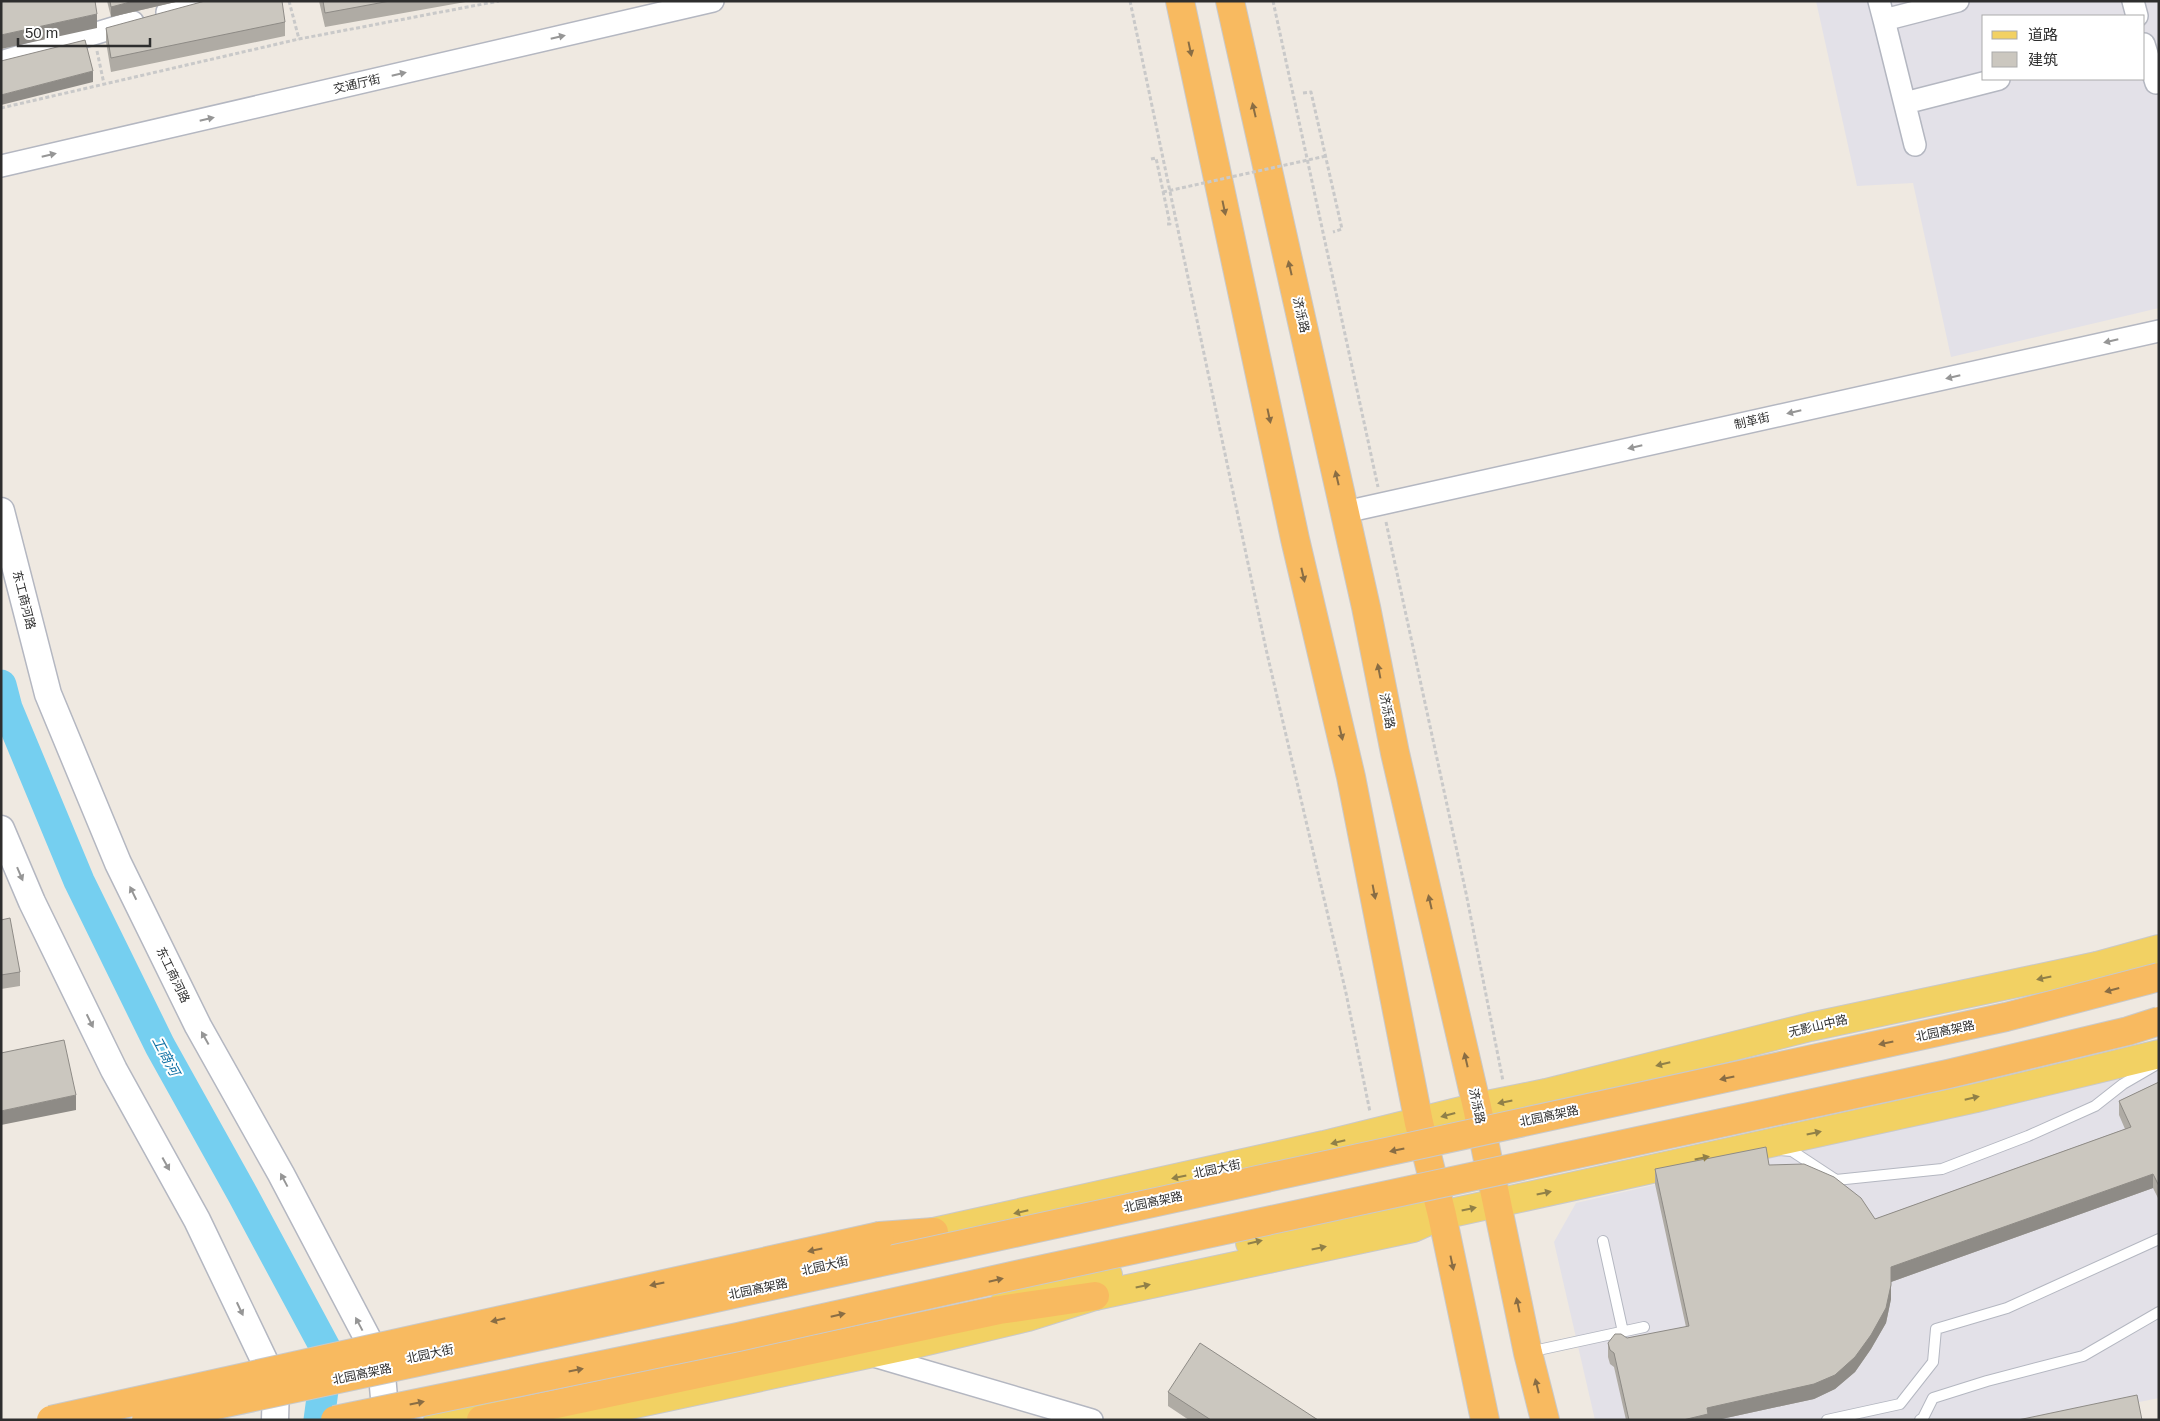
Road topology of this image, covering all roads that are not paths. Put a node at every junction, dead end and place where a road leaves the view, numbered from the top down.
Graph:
1 (204, 1) edge
2 (713, 1) edge
3 (1180, 1) edge
4 (1230, 1) edge
5 (1958, 1) edge
6 (2133, 1) edge
7 (1881, 10) edge
8 (2137, 15) edge
9 (2145, 47) edge
10 (1, 62) edge
11 (1995, 80) edge
12 (2158, 85) edge
13 (1904, 103) junction
14 (1915, 145) dead end
15 (1, 166) edge
16 (2159, 331) edge
17 (1, 511) edge
18 (1345, 512) junction
19 (1, 829) edge
20 (2159, 949) edge
21 (2159, 977) edge
22 (2159, 1021) edge
23 (2159, 1054) edge
24 (2159, 1063) edge
25 (1478, 1107) junction
26 (1419, 1123) junction
27 (1749, 1148) junction
28 (1496, 1203) junction
29 (1442, 1215) junction
30 (934, 1232) junction
31 (2159, 1239) edge
32 (1603, 1240) dead end
33 (1026, 1294) junction
34 (1095, 1296) junction
35 (2159, 1312) edge
36 (1644, 1327) dead end
37 (1623, 1332) junction
38 (1528, 1352) junction
39 (867, 1354) junction
40 (380, 1364) junction
41 (276, 1385) junction
42 (52, 1420) edge
43 (109, 1420) edge
44 (146, 1420) edge
45 (275, 1420) edge
46 (334, 1420) edge
47 (386, 1420) edge
48 (438, 1420) edge
49 (481, 1420) edge
50 (560, 1420) edge
51 (1092, 1420) edge
52 (1485, 1420) edge
53 (1545, 1420) edge
54 (1827, 1420) edge
55 (1920, 1420) edge

1 - 10 street
15 -> 2 street, 交通厅街
3 -> 26 highway
18 -> 4 highway, 济泺路
5 - 7 street
6 - 8 street
7 - 13 street
9 - 12 street
11 - 13 street
13 - 14 street
16 -> 18 street, 制革街
40 -> 17 street, 东工商河路
25 -> 18 highway, 济泺路
19 -> 41 street
20 -> 25 main road, 无影山中路
21 -> 44 highway, 北园高架路, bridge
46 -> 22 highway, bridge
27 -> 23 main road
24 - 27 lane
25 -> 26 main road, 北园大街
25 - 28 highway, 济泺路
26 - 29 highway
26 -> 30 main road, 北园大街
28 -> 27 main road
29 -> 28 main road
38 -> 28 highway, 济泺路
33 -> 29 main road
34 -> 29 main road
29 -> 52 highway
30 - 40 main road, 北园大街
30 -> 42 highway, bridge
31 - 54 lane
32 - 37 lane
33 - 34 main road
33 - 48 main road
34 - 39 main road
34 - 49 highway
35 - 55 lane
36 - 37 lane
37 - 38 lane
53 -> 38 highway, 济泺路
39 - 50 main road
39 - 51 street
40 - 41 main road, 北园大街
40 - 47 street, 东工商河路
41 - 43 main road, 北园大街
41 - 45 street

